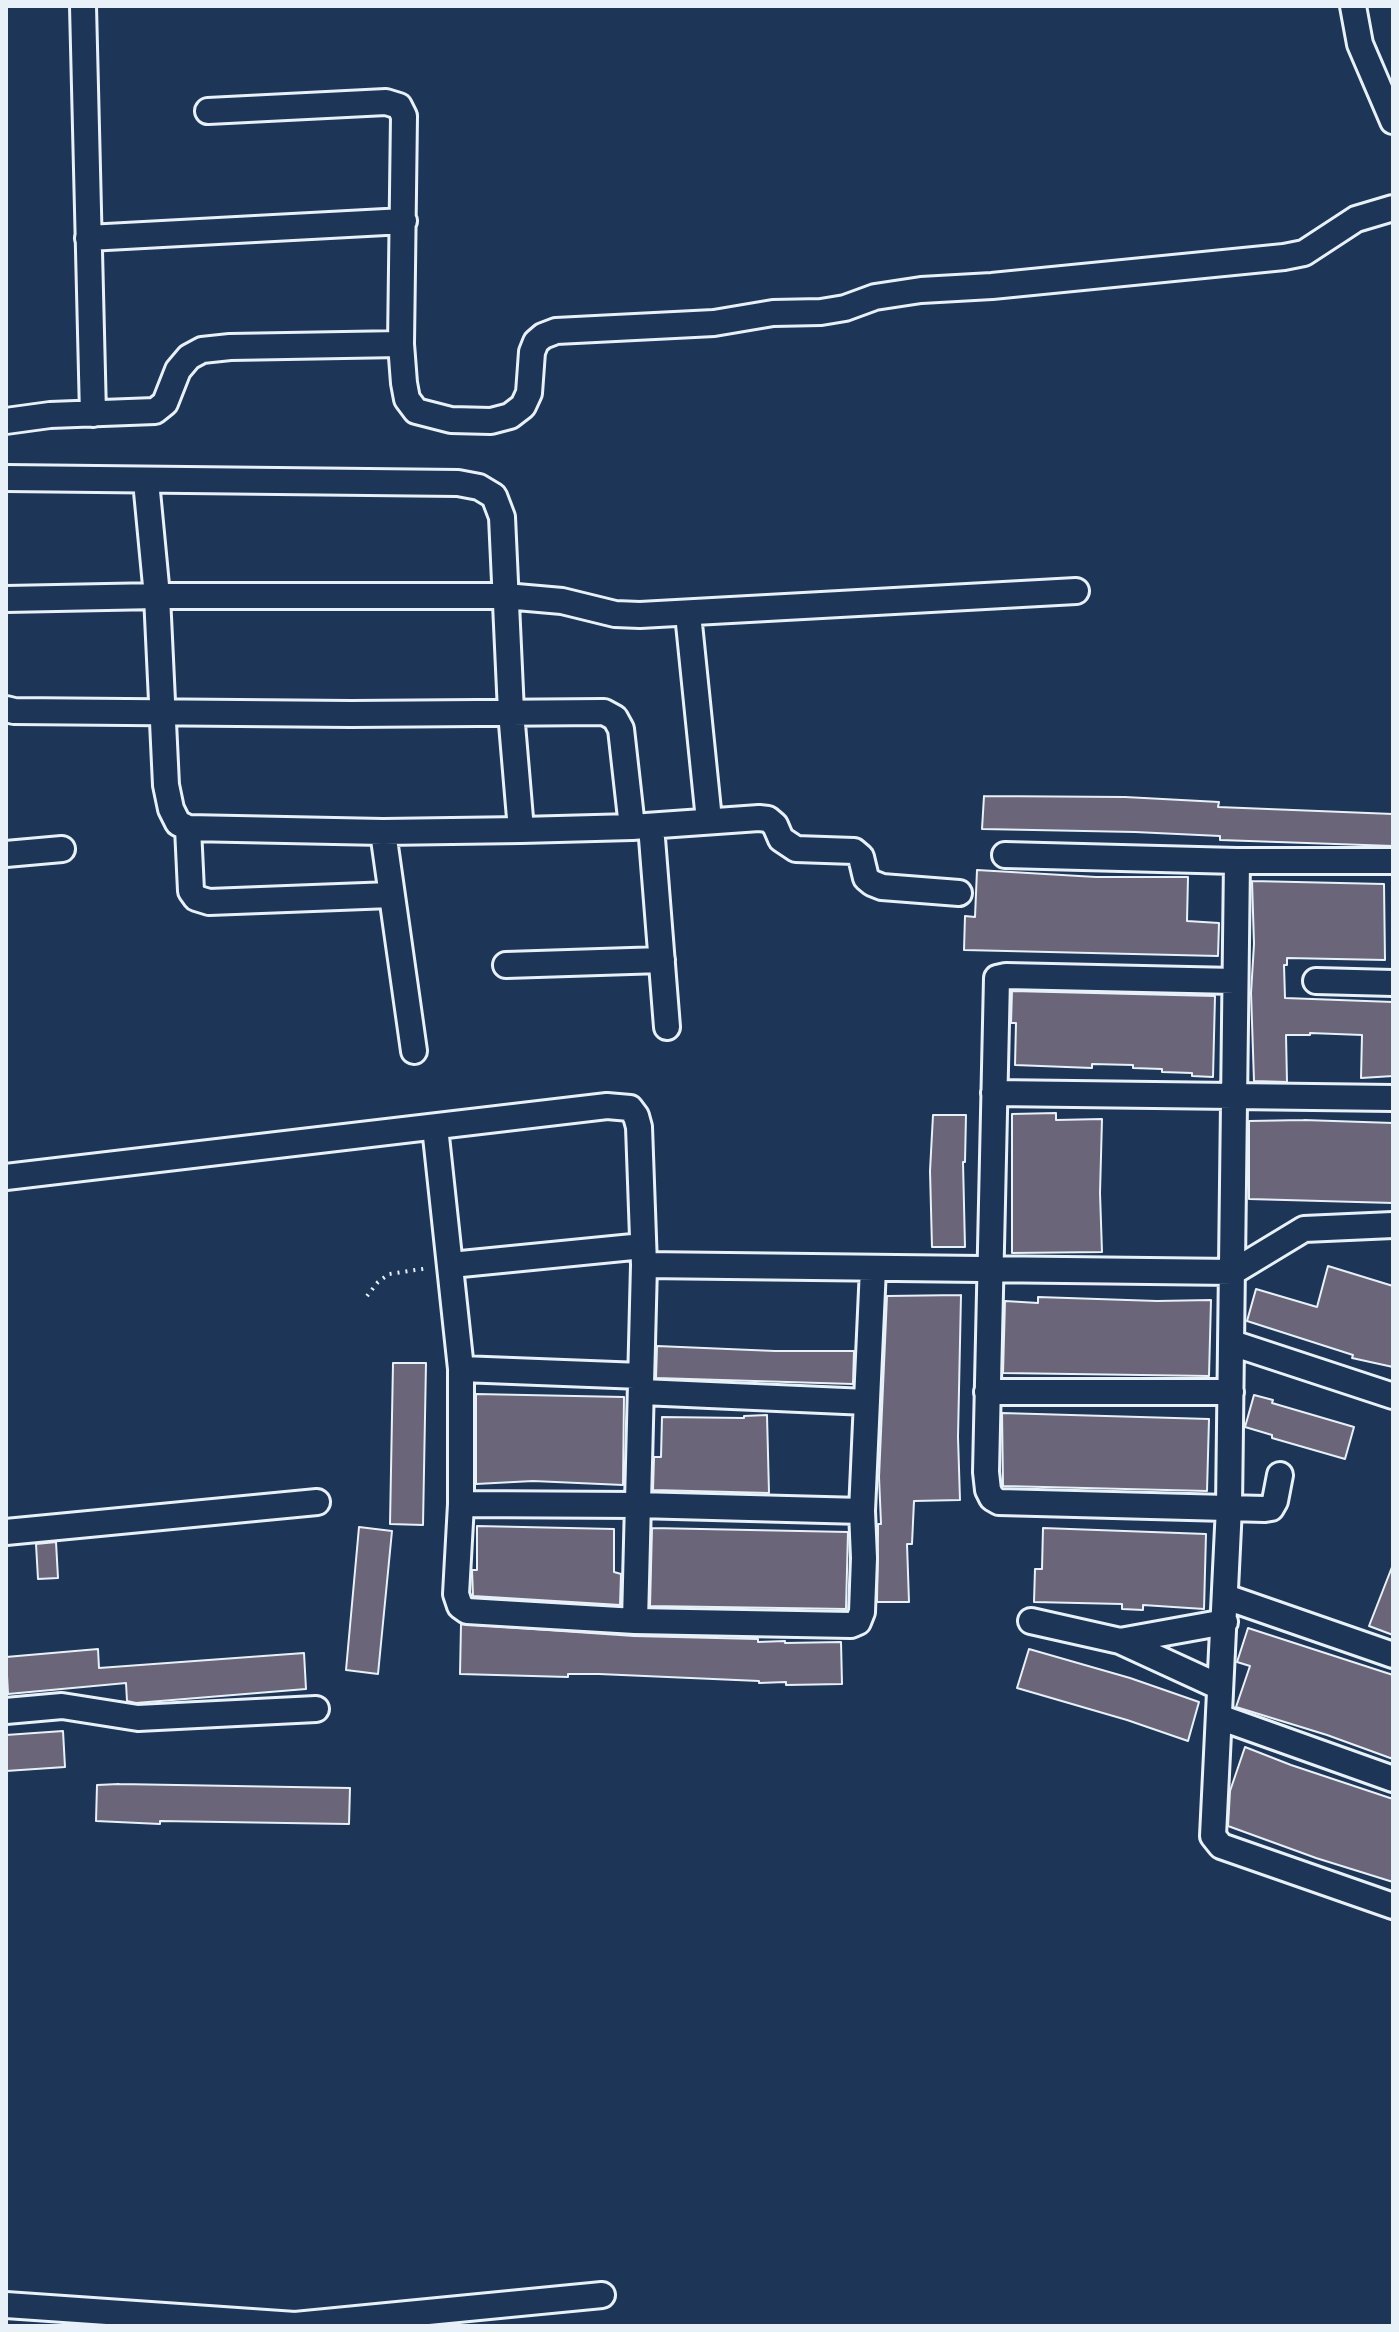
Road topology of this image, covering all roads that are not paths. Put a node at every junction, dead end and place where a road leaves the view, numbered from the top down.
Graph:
1 (83, 6) edge
2 (1353, 6) edge
3 (208, 111) dead end
4 (1393, 121) edge
5 (1393, 208) edge
6 (404, 221) junction
7 (88, 238) junction
8 (401, 344) junction
9 (93, 414) junction
10 (6, 421) edge
11 (6, 478) edge
12 (146, 481) junction
13 (1076, 591) dead end
14 (157, 596) junction
15 (505, 596) junction
16 (6, 599) edge
17 (688, 614) junction
18 (6, 709) edge
19 (164, 712) junction
20 (511, 712) junction
21 (709, 820) junction
22 (642, 827) junction
23 (188, 828) junction
24 (521, 830) junction
25 (383, 832) junction
26 (62, 849) dead end
27 (6, 854) edge
28 (1005, 855) dead end
29 (1237, 861) junction
30 (1393, 861) edge
31 (959, 893) dead end
32 (391, 895) junction
33 (662, 960) junction
34 (506, 965) dead end
35 (1235, 981) junction
36 (1316, 981) dead end
37 (1393, 983) edge
38 (667, 1027) dead end
39 (414, 1051) dead end
40 (994, 1093) junction
41 (1236, 1095) junction
42 (1393, 1098) edge
43 (435, 1127) junction
44 (6, 1177) edge
45 (1393, 1225) edge
46 (644, 1256) junction
47 (451, 1265) junction
48 (873, 1268) junction
49 (992, 1270) junction
50 (1233, 1272) junction
51 (1232, 1343) junction
52 (461, 1369) junction
53 (642, 1384) junction
54 (987, 1392) junction
55 (1231, 1392) junction
56 (1393, 1396) edge
57 (867, 1402) junction
58 (1280, 1475) dead end
59 (317, 1502) dead end
60 (461, 1504) junction
61 (637, 1505) junction
62 (1229, 1507) junction
63 (862, 1511) junction
64 (6, 1532) edge
65 (1226, 1597) junction
66 (635, 1621) junction
67 (1031, 1621) dead end
68 (1225, 1622) junction
69 (1120, 1641) junction
70 (1393, 1655) edge
71 (1220, 1687) junction
72 (316, 1709) dead end
73 (6, 1711) edge
74 (1219, 1717) junction
75 (1393, 1779) edge
76 (1393, 1906) edge
77 (602, 2295) dead end
78 (6, 2305) edge
79 (295, 2326) edge

1 - 7 street
2 - 4 street
3 - 6 street
5 - 8 street
6 - 7 street
6 - 8 street
7 - 9 street
8 - 9 street
9 - 10 street
11 - 12 street
12 - 14 street
12 - 15 street
13 - 17 street
14 - 15 street
14 - 16 street
14 - 19 street
15 - 17 street
15 - 20 street
17 - 21 street
18 - 19 street
19 - 20 street
19 - 23 street
20 - 22 street
20 - 24 street
21 - 22 street
21 - 31 street
22 - 24 street
22 - 33 street
23 - 25 street
23 - 32 street
24 - 25 street
25 - 32 street
26 - 27 street
28 - 29 street
29 - 30 street
29 - 35 street
32 - 39 street
33 - 34 street
33 - 38 street
35 - 40 street
35 - 41 street
36 - 37 street
40 - 41 street
40 - 49 street
41 - 42 street
41 - 50 street
43 - 44 street
43 - 46 street
43 - 47 street
45 - 50 street
46 - 47 street
46 - 48 street
46 - 53 street
47 - 52 street
48 - 49 street
48 - 57 street
49 - 50 street
49 - 54 street
50 - 51 street
51 - 55 street
51 - 56 street
52 - 53 street
52 - 60 street
53 - 57 street
53 - 61 street
54 - 55 street
54 - 62 street
55 - 62 street
57 - 63 street
58 - 62 street
59 - 64 street
60 - 61 street
60 - 66 street
61 - 63 street
61 - 66 street
62 - 65 street
63 - 66 street
65 - 68 street
65 - 70 street
67 - 69 street
68 - 69 street
68 - 71 street
69 - 71 street
71 - 74 street
72 - 73 street
74 - 75 street
74 - 76 street
77 - 79 street
78 - 79 street

